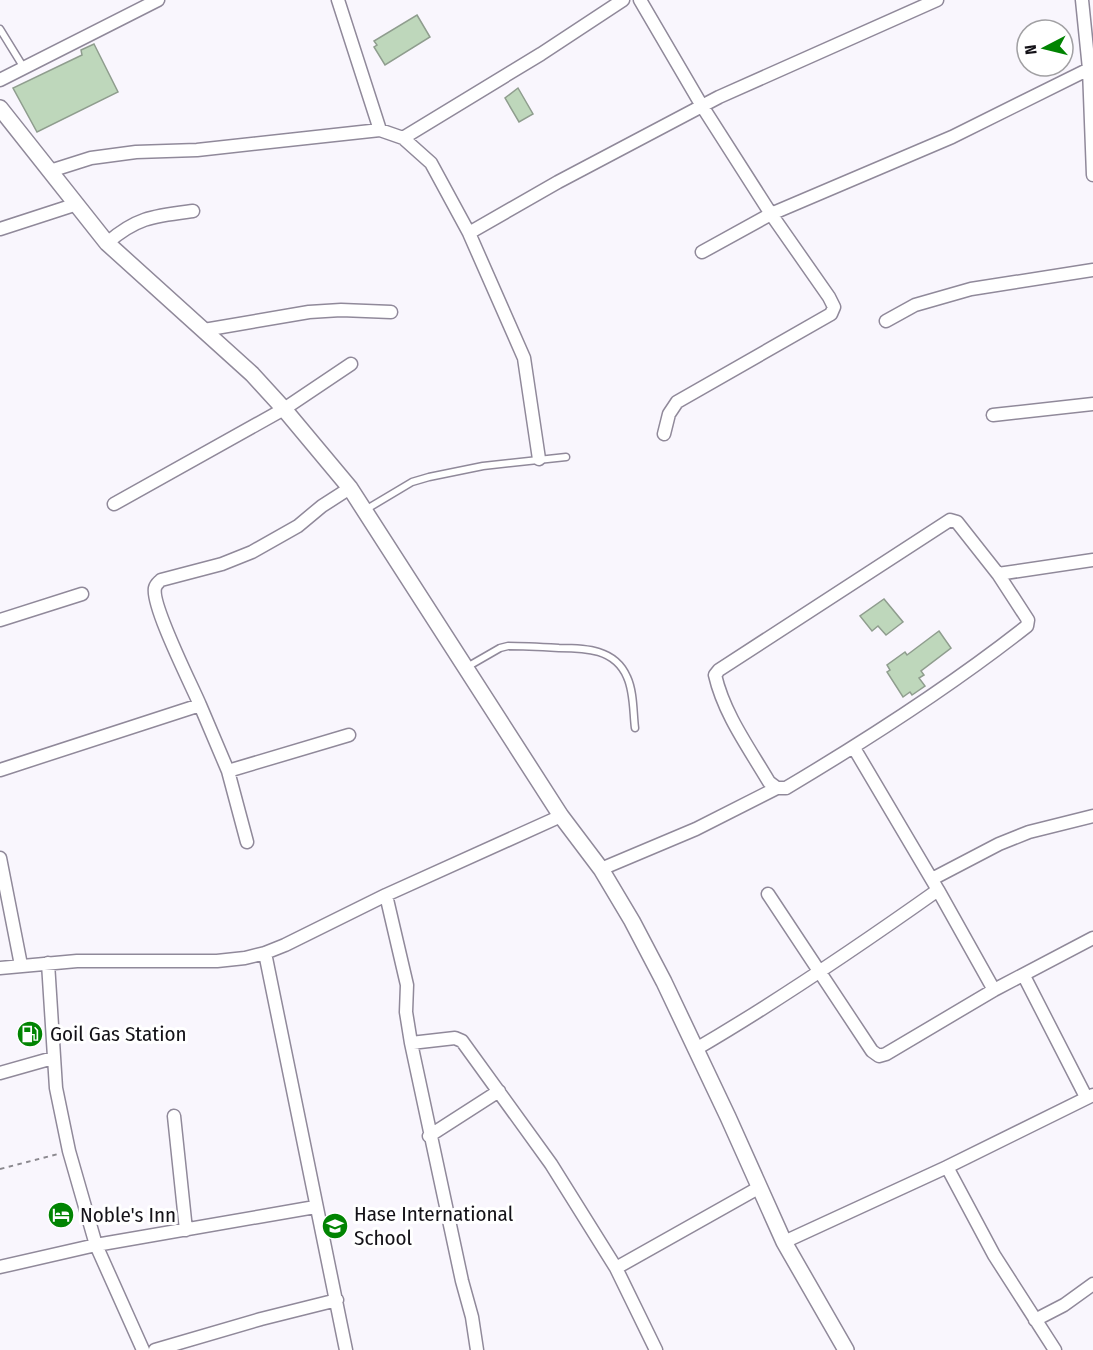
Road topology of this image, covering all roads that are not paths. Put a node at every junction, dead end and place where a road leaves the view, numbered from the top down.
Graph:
1 (158, 0) edge
2 (338, 0) edge
3 (623, 0) edge
4 (640, 0) edge
5 (937, 0) edge
6 (1086, 4) edge
7 (0, 29) edge
8 (24, 68) junction
9 (1089, 69) junction
10 (0, 80) edge
11 (702, 106) junction
12 (0, 108) edge
13 (380, 129) junction
14 (403, 138) junction
15 (1092, 140) edge
16 (50, 171) junction
17 (1093, 175) edge
18 (77, 204) junction
19 (193, 211) dead end
20 (771, 214) junction
21 (0, 228) edge
22 (469, 233) junction
23 (107, 243) junction
24 (702, 252) dead end
25 (1093, 270) edge
26 (391, 312) dead end
27 (886, 321) dead end
28 (204, 330) junction
29 (351, 364) dead end
30 (1093, 404) edge
31 (284, 409) junction
32 (993, 415) dead end
33 (664, 434) dead end
34 (566, 457) dead end
35 (539, 459) junction
36 (350, 488) junction
37 (114, 504) dead end
38 (364, 510) junction
39 (1093, 560) edge
40 (998, 574) junction
41 (82, 594) dead end
42 (0, 620) edge
43 (466, 667) junction
44 (200, 705) junction
45 (635, 728) dead end
46 (350, 735) dead end
47 (854, 748) junction
48 (0, 770) edge
49 (228, 771) junction
50 (777, 788) junction
51 (561, 816) junction
52 (1093, 816) edge
53 (247, 842) dead end
54 (0, 858) edge
55 (601, 869) junction
56 (935, 884) junction
57 (768, 894) dead end
58 (386, 895) junction
59 (1093, 938) edge
60 (265, 953) junction
61 (48, 963) junction
62 (21, 965) junction
63 (0, 968) edge
64 (821, 972) junction
65 (1024, 976) junction
66 (994, 990) junction
67 (411, 1043) junction
68 (696, 1049) junction
69 (53, 1058) junction
70 (0, 1073) edge
71 (499, 1091) junction
72 (1089, 1096) edge
73 (174, 1116) dead end
74 (429, 1136) junction
75 (947, 1167) junction
76 (760, 1187) junction
77 (315, 1207) junction
78 (186, 1230) junction
79 (784, 1242) junction
80 (96, 1245) junction
81 (0, 1267) edge
82 (616, 1268) junction
83 (1093, 1284) edge
84 (337, 1300) junction
85 (1035, 1320) junction
86 (143, 1350) edge
87 (155, 1350) edge
88 (346, 1350) edge
89 (477, 1350) edge
90 (656, 1350) edge
91 (846, 1350) edge
92 (1055, 1350) edge

1 - 8 street
2 - 13 street
3 - 14 street
4 - 11 street
5 - 11 street
6 - 9 street
7 - 8 lane
8 - 10 street
9 - 15 street
9 - 20 street
11 - 20 street
11 - 22 street
12 - 16 street
13 - 14 street
13 - 16 street
14 - 22 street
15 - 17 street
16 - 18 street
18 - 21 street
18 - 23 street
19 - 23 street
20 - 24 street
20 - 33 street
22 - 35 street
23 - 28 street
25 - 27 street
26 - 28 street
28 - 31 street
29 - 31 street
30 - 32 street
31 - 36 street
31 - 37 street
34 - 35 lane
35 - 38 lane
36 - 38 street
36 - 44 street
38 - 43 street
39 - 40 street
40 - 47 street
40 - 50 street
41 - 42 street
43 - 45 lane
43 - 51 street
44 - 48 street
44 - 49 street
46 - 49 street
47 - 50 street
47 - 56 street
49 - 53 street
50 - 55 street
51 - 55 street
51 - 58 street
52 - 56 street
54 - 62 street
55 - 68 street
56 - 64 street
56 - 66 street
57 - 64 street
58 - 60 street
58 - 67 street
59 - 65 street
60 - 61 street
60 - 77 street
61 - 62 street
61 - 69 street
62 - 63 street
64 - 66 street
64 - 68 street
65 - 66 street
65 - 72 street
67 - 71 street
67 - 74 street
68 - 76 street
69 - 70 street
69 - 80 street
71 - 74 street
71 - 82 street
72 - 75 street
73 - 78 street
74 - 89 street
75 - 79 street
75 - 85 street
76 - 79 street
76 - 82 street
77 - 78 street
77 - 84 street
78 - 80 street
79 - 91 street
80 - 81 street
80 - 86 street
82 - 90 street
83 - 85 street
84 - 87 street
84 - 88 street
85 - 92 street

